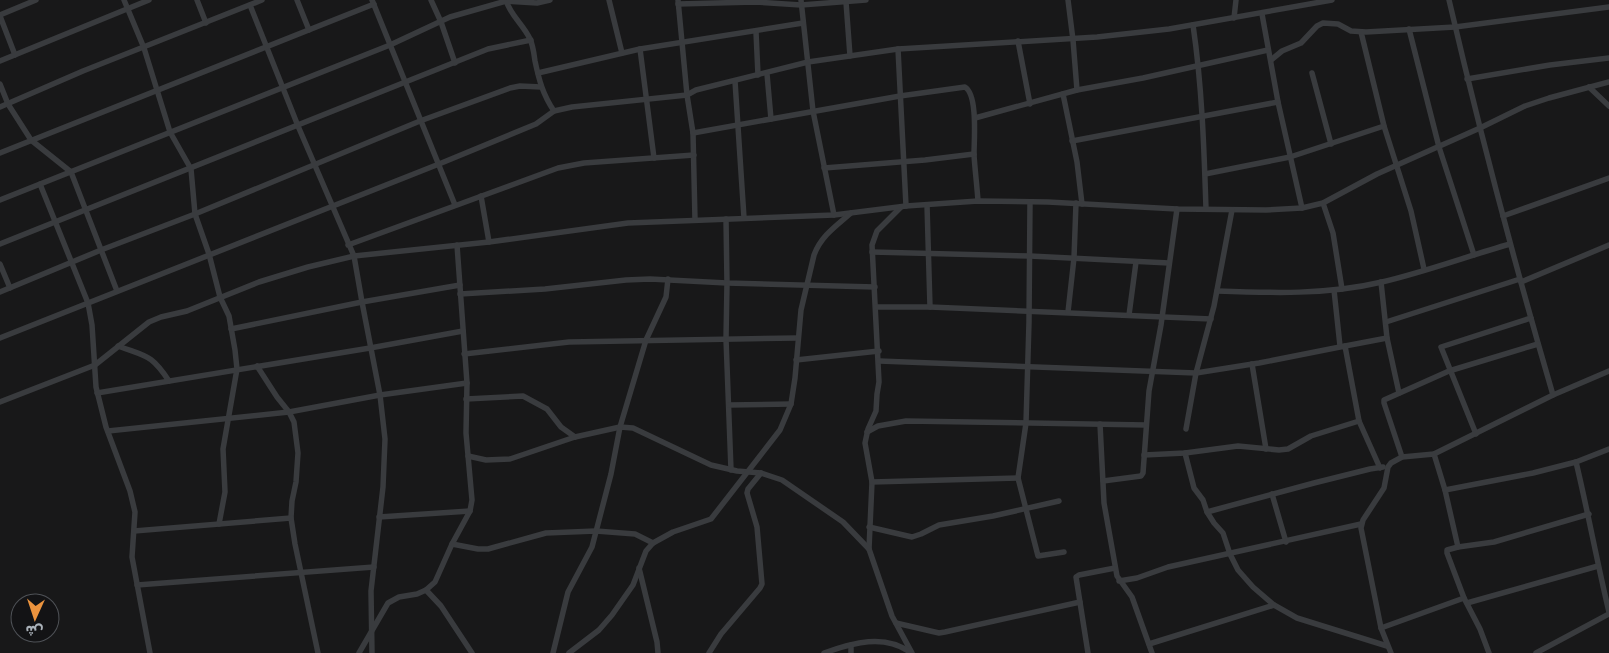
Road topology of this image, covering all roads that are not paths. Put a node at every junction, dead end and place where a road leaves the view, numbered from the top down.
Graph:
1 (36, 0) edge
2 (124, 0) edge
3 (149, 0) edge
4 (197, 0) edge
5 (262, 0) edge
6 (297, 0) edge
7 (431, 0) edge
8 (550, 0) edge
9 (608, 0) edge
10 (866, 0) edge
11 (1068, 0) edge
12 (1236, 0) edge
13 (1332, 0) edge
14 (1449, 0) edge
15 (506, 1) edge
16 (373, 2) edge
17 (678, 2) edge
18 (846, 2) junction
19 (801, 3) edge
20 (250, 5) junction
21 (1609, 7) edge
22 (128, 8) junction
23 (1262, 14) junction
24 (0, 16) edge
25 (1234, 18) junction
26 (441, 22) junction
27 (206, 23) junction
28 (803, 23) junction
29 (1193, 25) junction
30 (1455, 26) junction
31 (1409, 29) junction
32 (309, 30) junction
33 (756, 32) junction
34 (1361, 32) junction
35 (531, 40) junction
36 (1073, 40) junction
37 (1018, 41) junction
38 (682, 42) junction
39 (390, 45) junction
40 (144, 48) junction
41 (267, 48) junction
42 (640, 49) junction
43 (898, 49) junction
44 (1268, 50) junction
45 (622, 53) junction
46 (15, 55) junction
47 (850, 56) junction
48 (1609, 58) edge
49 (1270, 60) junction
50 (0, 61) edge
51 (808, 62) junction
52 (454, 63) junction
53 (1199, 65) junction
54 (538, 73) junction
55 (1312, 73) dead end
56 (767, 74) junction
57 (758, 75) junction
58 (1467, 79) junction
59 (735, 81) junction
60 (1609, 82) edge
61 (405, 83) junction
62 (0, 84) edge
63 (284, 87) junction
64 (541, 87) junction
65 (1589, 87) junction
66 (157, 90) junction
67 (1077, 90) junction
68 (1063, 94) junction
69 (687, 95) junction
70 (900, 96) junction
71 (647, 100) junction
72 (1278, 102) junction
73 (8, 104) junction
74 (1030, 104) junction
75 (1609, 106) edge
76 (0, 107) edge
77 (554, 111) junction
78 (814, 111) junction
79 (1203, 116) junction
80 (975, 118) junction
81 (772, 119) junction
82 (420, 121) junction
83 (737, 125) junction
84 (298, 126) junction
85 (1384, 126) junction
86 (1480, 128) junction
87 (170, 132) junction
88 (693, 133) junction
89 (31, 140) junction
90 (1072, 141) junction
91 (1331, 144) junction
92 (1439, 147) junction
93 (0, 153) edge
94 (974, 154) junction
95 (694, 155) junction
96 (1290, 157) junction
97 (654, 158) junction
98 (903, 162) junction
99 (315, 164) junction
100 (439, 164) junction
101 (1396, 166) junction
102 (824, 168) junction
103 (190, 170) junction
104 (71, 172) junction
105 (1205, 174) junction
106 (1609, 178) edge
107 (40, 184) junction
108 (482, 196) junction
109 (0, 200) edge
110 (978, 201) junction
111 (1030, 202) junction
112 (1079, 203) junction
113 (1323, 203) junction
114 (455, 205) junction
115 (927, 205) junction
116 (332, 206) junction
117 (903, 207) junction
118 (1302, 208) junction
119 (1176, 209) junction
120 (1206, 209) junction
121 (86, 210) junction
122 (1232, 210) junction
123 (851, 213) junction
124 (195, 214) junction
125 (834, 215) junction
126 (1504, 216) junction
127 (744, 218) junction
128 (726, 219) junction
129 (695, 220) junction
130 (55, 222) junction
131 (489, 242) junction
132 (0, 244) edge
133 (1510, 244) junction
134 (348, 245) junction
135 (457, 245) junction
136 (1609, 246) edge
137 (101, 250) junction
138 (872, 252) junction
139 (209, 254) junction
140 (928, 254) junction
141 (1474, 255) junction
142 (354, 256) junction
143 (1030, 256) junction
144 (1074, 258) junction
145 (71, 262) junction
146 (1136, 262) junction
147 (1169, 263) junction
148 (0, 264) edge
149 (1424, 270) junction
150 (668, 280) junction
151 (1521, 281) junction
152 (1381, 282) junction
153 (727, 284) junction
154 (460, 285) junction
155 (806, 285) junction
156 (875, 287) junction
157 (10, 288) junction
158 (1342, 288) junction
159 (1334, 290) junction
160 (117, 291) junction
161 (1217, 291) junction
162 (0, 292) edge
163 (460, 294) junction
164 (220, 297) junction
165 (362, 302) junction
166 (88, 303) junction
167 (876, 307) junction
168 (930, 307) junction
169 (1030, 311) junction
170 (1068, 312) junction
171 (1130, 315) junction
172 (1162, 316) junction
173 (1531, 318) junction
174 (1210, 319) junction
175 (1386, 322) junction
176 (232, 329) junction
177 (463, 331) junction
178 (0, 338) edge
179 (726, 338) junction
180 (797, 338) junction
181 (1387, 338) junction
182 (646, 340) junction
183 (1538, 344) junction
184 (118, 346) junction
185 (1343, 346) junction
186 (370, 348) junction
187 (878, 350) junction
188 (464, 354) junction
189 (796, 360) junction
190 (879, 360) junction
191 (1252, 364) junction
192 (94, 365) junction
193 (257, 366) junction
194 (1027, 366) junction
195 (237, 369) junction
196 (1152, 371) junction
197 (1449, 371) junction
198 (1609, 371) edge
199 (1196, 373) junction
200 (169, 381) junction
201 (467, 383) junction
202 (97, 393) junction
203 (1399, 393) junction
204 (380, 395) junction
205 (1553, 395) junction
206 (466, 399) junction
207 (0, 402) edge
208 (791, 404) junction
209 (729, 405) junction
210 (289, 412) junction
211 (227, 420) junction
212 (1359, 421) junction
213 (1026, 423) junction
214 (1100, 424) junction
215 (1146, 425) junction
216 (620, 427) junction
217 (1186, 429) dead end
218 (108, 431) junction
219 (867, 432) junction
220 (1476, 434) junction
221 (575, 437) junction
222 (1266, 449) junction
223 (1609, 449) edge
224 (1185, 453) junction
225 (1434, 454) junction
226 (1144, 455) junction
227 (468, 456) junction
228 (1402, 457) junction
229 (1576, 462) junction
230 (1388, 466) junction
231 (1380, 468) junction
232 (731, 470) junction
233 (747, 472) junction
234 (761, 473) junction
235 (1018, 478) junction
236 (1103, 481) junction
237 (872, 482) junction
238 (1445, 490) junction
239 (1272, 494) junction
240 (1059, 501) dead end
241 (1026, 508) junction
242 (470, 510) junction
243 (1207, 512) junction
244 (1589, 514) junction
245 (379, 517) junction
246 (291, 518) junction
247 (219, 524) junction
248 (1361, 524) junction
249 (869, 527) junction
250 (596, 531) junction
251 (134, 532) junction
252 (1286, 542) junction
253 (652, 543) junction
254 (452, 544) junction
255 (1458, 546) junction
256 (869, 549) junction
257 (1064, 552) dead end
258 (1230, 554) junction
259 (1598, 566) junction
260 (374, 567) junction
261 (639, 568) junction
262 (1115, 568) junction
263 (301, 573) junction
264 (1119, 581) junction
265 (137, 585) junction
266 (426, 590) junction
267 (1465, 600) junction
268 (1080, 602) junction
269 (1274, 604) junction
270 (1609, 613) edge
271 (896, 623) junction
272 (1381, 628) junction
273 (372, 631) junction
274 (1149, 644) junction
275 (851, 646) junction
276 (1387, 646) junction
277 (150, 653) edge
278 (318, 653) edge
279 (360, 653) edge
280 (372, 653) edge
281 (472, 653) edge
282 (553, 653) edge
283 (569, 653) edge
284 (658, 653) edge
285 (709, 653) edge
286 (824, 653) edge
287 (851, 653) edge
288 (912, 653) edge
289 (1088, 653) edge
290 (1152, 653) edge
291 (1391, 653) edge
292 (1489, 653) edge
293 (1536, 653) edge

1 - 24 street
2 - 22 street
3 - 22 street
4 - 27 street
5 - 20 street
6 - 32 street
7 - 26 street
8 - 15 street
9 - 45 street
10 - 18 street
11 - 36 street
12 - 25 street
13 - 23 street
14 - 30 street
15 - 26 street
15 - 35 street
16 - 32 street
16 - 39 street
17 - 19 street
17 - 38 street
18 - 19 street
18 - 47 street
19 - 28 street
20 - 27 street
20 - 41 street
21 - 30 street
22 - 40 street
22 - 46 street
23 - 25 street
23 - 44 street
24 - 46 street
25 - 29 street
26 - 39 street
26 - 52 street
27 - 40 street
28 - 33 street
28 - 51 street
29 - 36 street
29 - 53 street
30 - 31 street
30 - 58 street
31 - 34 street
31 - 92 street
32 - 41 street
33 - 38 street
33 - 57 street
34 - 49 street
34 - 85 street
35 - 52 street
35 - 54 street
36 - 37 street
36 - 67 street
37 - 43 street
37 - 74 street
38 - 42 street
38 - 69 street
39 - 61 street
39 - 63 street
40 - 66 street
40 - 73 street
41 - 63 street
41 - 66 street
42 - 45 street
42 - 71 street
43 - 47 street
43 - 70 street
44 - 49 street
44 - 53 street
45 - 54 street
46 - 50 street
47 - 51 street
48 - 58 street
49 - 72 street
51 - 56 street
51 - 78 street
52 - 61 street
53 - 67 street
53 - 79 street
54 - 64 street
55 - 91 street
56 - 57 street
56 - 81 street
57 - 59 street
58 - 86 street
59 - 69 street
59 - 83 street
60 - 65 street
61 - 82 street
61 - 84 street
62 - 73 street
63 - 84 street
63 - 87 street
64 - 77 street
64 - 82 street
65 - 75 street
65 - 86 street
66 - 87 street
66 - 89 street
67 - 68 street
68 - 74 street
68 - 90 street
69 - 71 street
69 - 88 street
70 - 78 street
70 - 80 street
70 - 98 street
71 - 77 street
71 - 97 street
72 - 79 street
72 - 96 street
73 - 76 street
73 - 89 street
74 - 80 street
77 - 100 street
78 - 81 street
78 - 102 street
79 - 90 street
79 - 105 street
80 - 94 street
81 - 83 street
82 - 99 street
82 - 100 street
83 - 88 street
83 - 127 street
84 - 99 street
84 - 103 street
85 - 91 street
85 - 101 street
86 - 92 street
86 - 126 street
87 - 103 street
87 - 104 street
88 - 95 street
89 - 93 street
89 - 104 street
90 - 112 street
91 - 96 street
92 - 101 street
92 - 141 street
94 - 98 street
94 - 110 street
95 - 97 street
95 - 129 street
96 - 105 street
96 - 118 street
97 - 108 street
98 - 102 street
98 - 117 street
99 - 116 street
99 - 124 street
100 - 114 street
100 - 116 street
101 - 113 street
101 - 149 street
102 - 125 street
103 - 121 street
103 - 124 street
104 - 107 street
104 - 121 street
105 - 120 street
106 - 126 street
107 - 109 street
107 - 130 street
108 - 114 street
108 - 131 street
110 - 111 street
110 - 115 street
111 - 112 street
111 - 143 street
112 - 119 street
112 - 144 street
113 - 118 street
113 - 158 street
114 - 134 street
115 - 117 street
115 - 140 street
116 - 134 street
116 - 139 street
117 - 123 street
117 - 138 street
118 - 122 street
119 - 120 street
119 - 147 street
120 - 122 street
121 - 130 street
121 - 137 street
122 - 161 street
123 - 125 street
123 - 155 street
124 - 137 street
124 - 139 street
125 - 127 street
126 - 133 street
127 - 128 street
128 - 129 street
128 - 153 street
129 - 131 street
130 - 132 street
130 - 145 street
131 - 135 street
133 - 141 street
133 - 151 street
134 - 142 street
135 - 142 street
135 - 154 street
136 - 151 street
137 - 145 street
137 - 160 street
138 - 140 street
138 - 156 street
139 - 160 street
139 - 164 street
140 - 143 street
140 - 168 street
141 - 149 street
142 - 164 street
142 - 165 street
143 - 144 street
143 - 169 street
144 - 146 street
144 - 170 street
145 - 157 street
145 - 166 street
146 - 147 street
146 - 171 street
147 - 172 street
148 - 157 street
149 - 152 street
150 - 153 street
150 - 163 street
150 - 182 street
151 - 173 street
151 - 175 street
152 - 158 street
152 - 175 street
153 - 155 street
153 - 179 street
154 - 163 street
154 - 165 street
155 - 156 street
155 - 180 street
156 - 167 street
157 - 162 street
158 - 159 street
159 - 161 street
159 - 185 street
160 - 166 street
161 - 174 street
163 - 177 street
164 - 176 street
164 - 184 street
165 - 176 street
165 - 186 street
166 - 178 street
166 - 192 street
167 - 168 street
167 - 187 street
168 - 169 street
169 - 170 street
169 - 194 street
170 - 171 street
171 - 172 street
172 - 174 street
172 - 196 street
173 - 183 street
173 - 197 street
174 - 199 street
175 - 181 street
176 - 195 street
177 - 186 street
177 - 188 street
179 - 180 street
179 - 182 street
179 - 209 street
180 - 189 street
181 - 185 street
181 - 203 street
182 - 188 street
182 - 216 street
183 - 197 street
183 - 205 street
184 - 192 street
184 - 200 street
185 - 191 street
185 - 212 street
186 - 193 street
186 - 204 street
187 - 189 street
187 - 190 street
188 - 201 street
189 - 208 street
190 - 194 street
190 - 219 street
191 - 199 street
191 - 222 street
192 - 202 street
192 - 207 street
193 - 195 street
193 - 210 street
194 - 196 street
194 - 213 street
195 - 200 street
195 - 211 street
196 - 199 street
196 - 215 street
197 - 203 street
197 - 220 street
198 - 205 street
199 - 217 street
200 - 202 street
201 - 204 street
201 - 206 street
202 - 218 street
203 - 228 street
204 - 210 street
204 - 245 street
205 - 220 street
206 - 221 street
206 - 227 street
208 - 209 street
208 - 233 street
209 - 232 street
210 - 211 street
210 - 246 street
211 - 218 street
211 - 247 street
212 - 222 street
212 - 231 street
213 - 214 street
213 - 219 street
213 - 235 street
214 - 215 street
214 - 236 street
215 - 226 street
216 - 221 street
216 - 232 street
216 - 250 street
218 - 251 street
219 - 237 street
220 - 225 street
221 - 227 street
222 - 224 street
223 - 229 street
224 - 226 street
224 - 243 street
225 - 228 street
225 - 238 street
226 - 236 street
227 - 242 street
228 - 230 street
229 - 238 street
229 - 244 street
230 - 231 street
230 - 248 street
231 - 239 street
232 - 233 street
233 - 234 street
233 - 253 street
234 - 256 street
234 - 285 street
235 - 237 street
235 - 241 street
236 - 262 street
237 - 249 street
238 - 255 street
239 - 243 street
239 - 252 street
240 - 241 street
241 - 249 street
241 - 257 street
242 - 245 street
242 - 254 street
243 - 258 street
244 - 255 street
244 - 259 street
245 - 260 street
246 - 247 street
246 - 263 street
247 - 251 street
248 - 252 street
248 - 272 street
249 - 256 street
250 - 253 street
250 - 254 street
250 - 282 street
251 - 265 street
252 - 258 street
253 - 261 street
254 - 266 street
255 - 267 street
256 - 271 street
258 - 264 street
258 - 269 street
259 - 267 street
259 - 270 street
260 - 263 street
260 - 273 street
261 - 283 street
261 - 284 street
262 - 264 street
262 - 268 street
263 - 265 street
263 - 278 street
264 - 274 street
265 - 277 street
266 - 273 street
266 - 281 street
267 - 272 street
267 - 292 street
268 - 271 street
268 - 289 street
269 - 274 street
269 - 276 street
270 - 293 street
271 - 288 street
272 - 276 street
273 - 279 street
273 - 280 street
274 - 290 street
275 - 286 street
275 - 287 street
275 - 288 street
276 - 291 street

